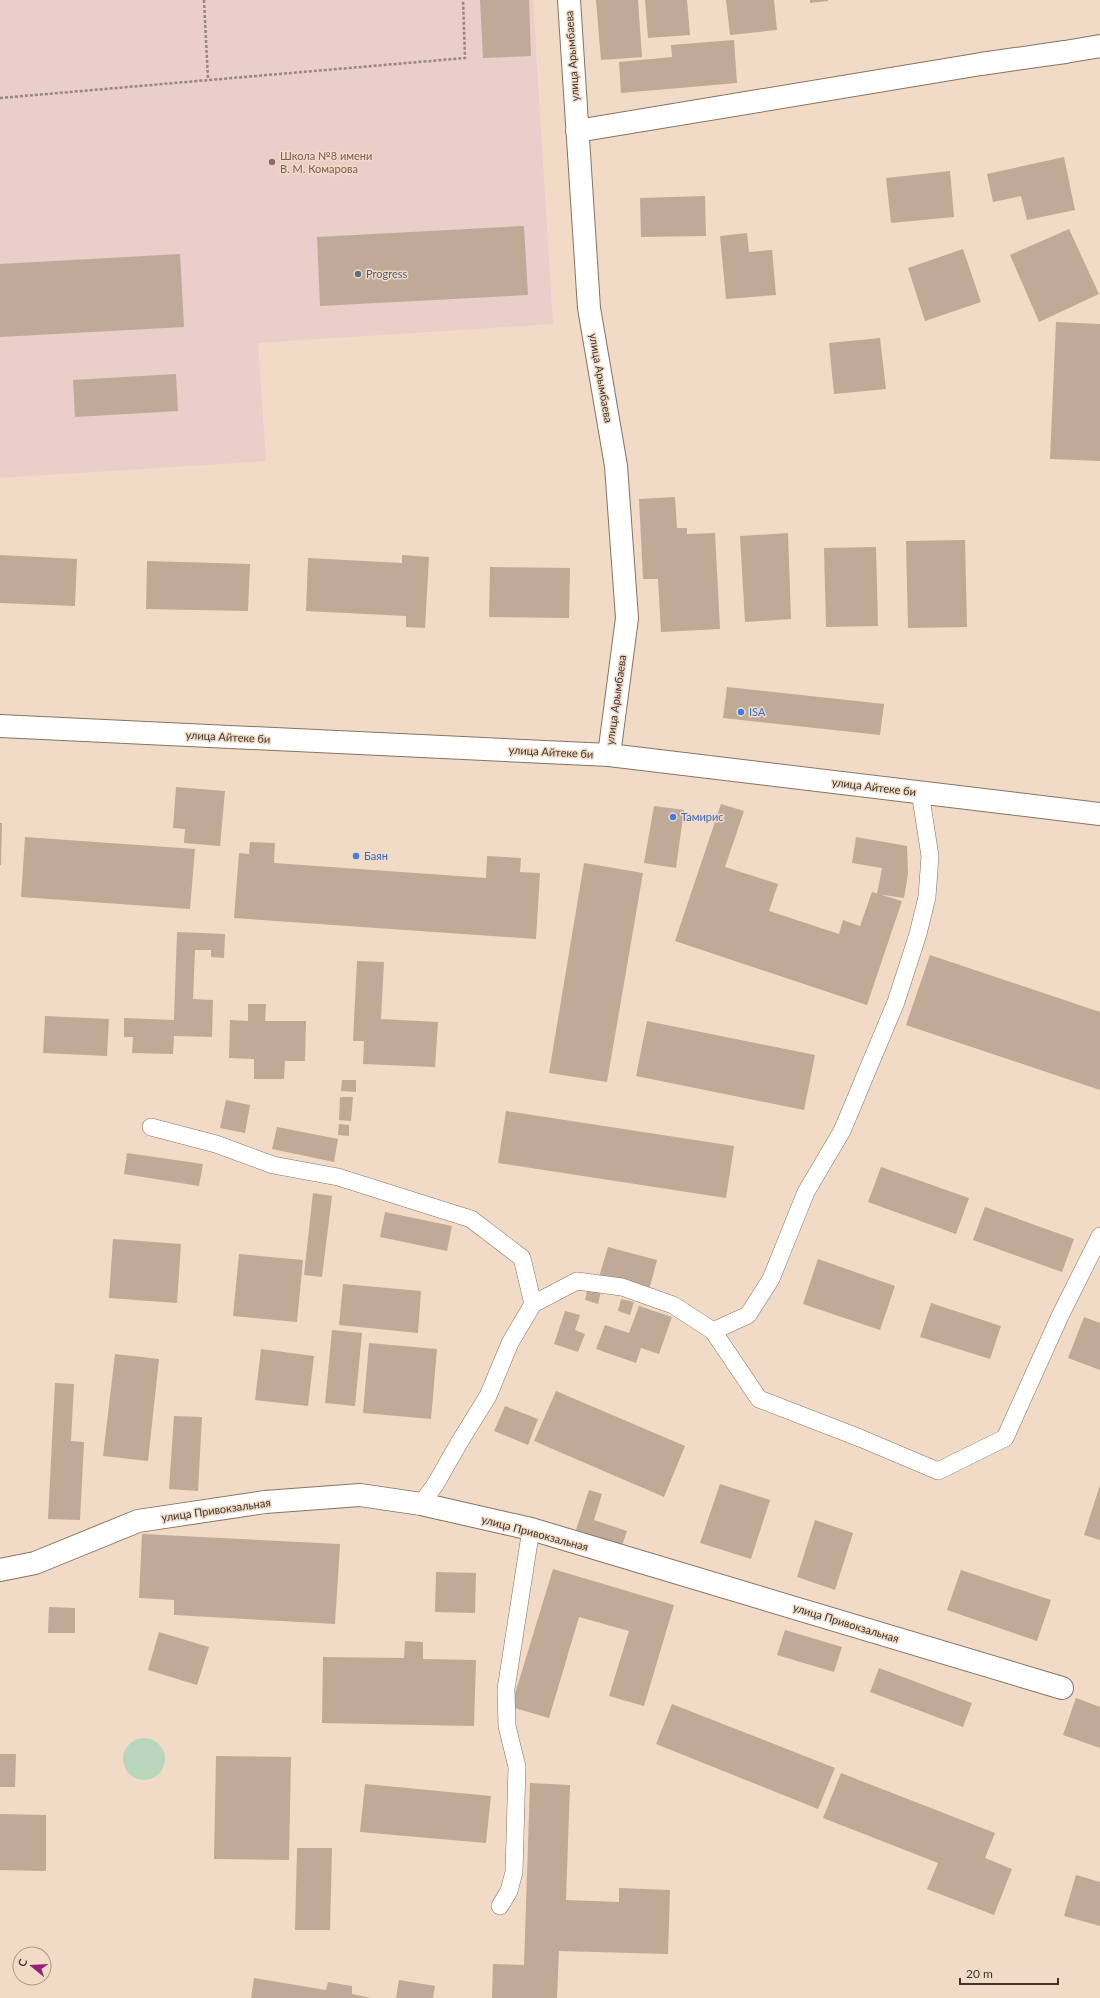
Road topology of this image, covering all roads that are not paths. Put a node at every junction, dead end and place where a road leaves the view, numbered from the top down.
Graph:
1 (569, 0) edge
2 (1100, 46) edge
3 (577, 131) junction
4 (0, 726) edge
5 (609, 755) junction
6 (920, 792) junction
7 (1100, 814) edge
8 (151, 1127) dead end
9 (1100, 1236) edge
10 (533, 1304) junction
11 (713, 1331) junction
12 (421, 1504) junction
13 (531, 1529) junction
14 (0, 1570) edge
15 (1062, 1688) dead end
16 (500, 1906) dead end

1 - 3 street, улица Арымбаева
2 - 3 street
3 - 5 street, улица Арымбаева
4 - 5 street, улица Айтеке би
5 - 6 street, улица Айтеке би
6 - 7 street, улица Айтеке би
6 - 11 lane
8 - 10 lane
9 - 11 lane
10 - 11 lane
10 - 12 lane
12 - 13 street, улица Привокзальная
12 - 14 street, улица Привокзальная
13 - 15 street, улица Привокзальная
13 - 16 lane

